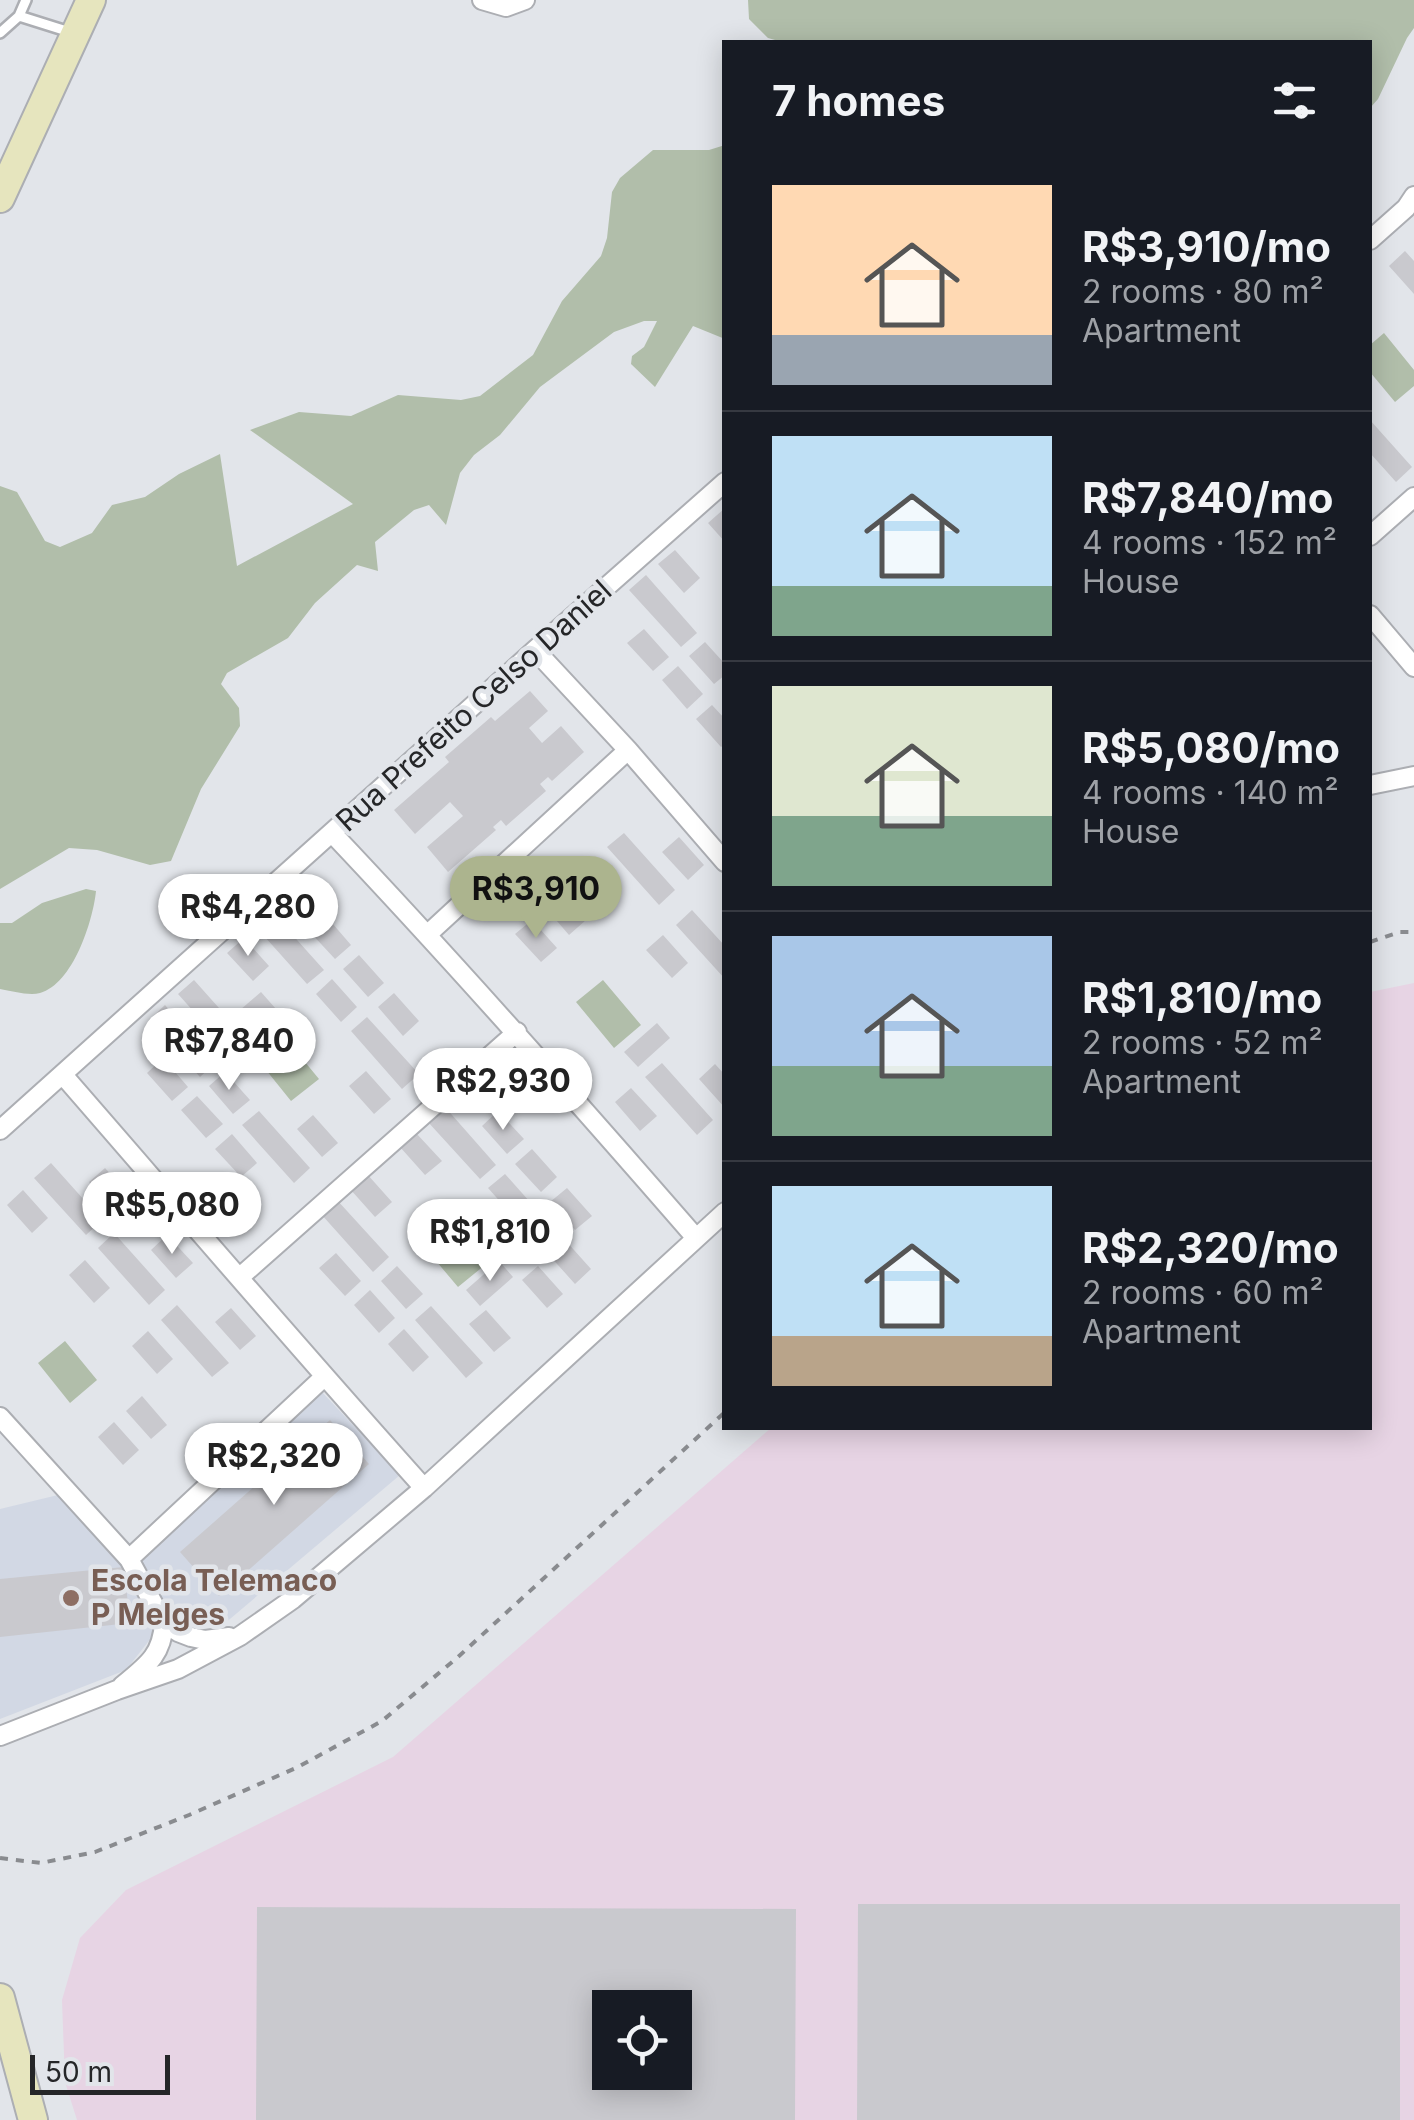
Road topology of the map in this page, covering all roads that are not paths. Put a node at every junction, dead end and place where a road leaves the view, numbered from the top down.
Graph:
1 (26, 0) edge
2 (91, 0) edge
3 (482, 0) edge
4 (525, 0) edge
5 (19, 16) junction
6 (0, 33) edge
7 (76, 34) junction
8 (1414, 196) edge
9 (0, 198) edge
10 (1372, 238) edge
11 (722, 485) edge
12 (1414, 497) edge
13 (1372, 534) edge
14 (1372, 617) edge
15 (534, 650) junction
16 (1414, 668) edge
17 (628, 750) junction
18 (1414, 776) edge
19 (1372, 785) edge
20 (332, 833) junction
21 (718, 840) edge
22 (428, 934) junction
23 (517, 1032) junction
24 (62, 1076) junction
25 (0, 1130) edge
26 (722, 1215) edge
27 (696, 1238) junction
28 (240, 1276) junction
29 (324, 1377) junction
30 (0, 1417) edge
31 (424, 1488) junction
32 (130, 1560) junction
33 (164, 1623) junction
34 (240, 1636) junction
35 (117, 1690) junction
36 (0, 1736) edge
37 (0, 1998) edge
38 (33, 2120) edge

1 - 5 lane
2 - 7 street
3 - 4 street
5 - 6 lane
5 - 7 lane
7 - 9 street
8 - 10 street
11 - 15 street, Rua Prefeito Celso Daniel
12 - 13 street
14 - 16 street
15 - 17 street
15 - 20 street, Rua Prefeito Celso Daniel
17 - 21 street
17 - 22 street
18 - 19 street
20 - 22 street
20 - 24 street, Rua Prefeito Celso Daniel
22 - 23 street
23 - 27 street
23 - 28 street
24 - 25 street, Rua Prefeito Celso Daniel
24 - 28 street
26 - 27 street
27 - 31 street
28 - 29 street
29 - 31 street
29 - 32 street
30 - 32 street
31 - 34 street
32 - 33 street
33 - 34 street
33 - 35 street
34 - 35 street
35 - 36 street
37 - 38 street

